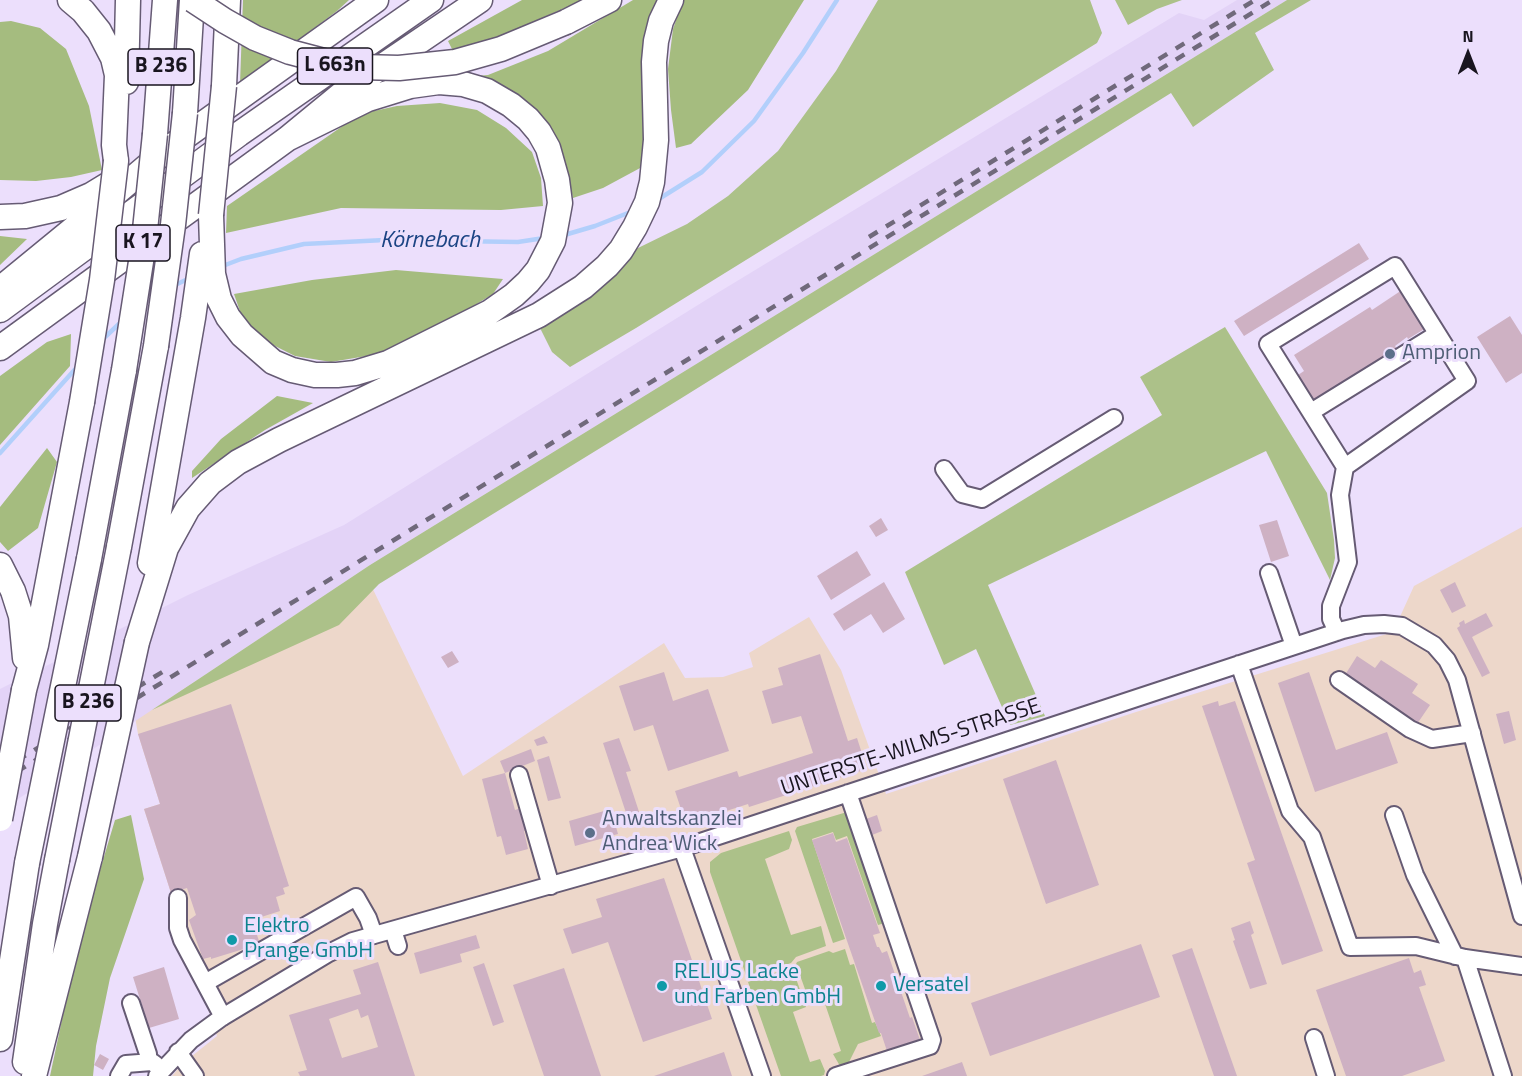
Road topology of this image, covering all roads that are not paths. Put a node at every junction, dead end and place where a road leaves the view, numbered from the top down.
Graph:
1 (70, 0) edge
2 (128, 0) edge
3 (165, 0) edge
4 (193, 0) edge
5 (228, 0) edge
6 (375, 0) edge
7 (431, 0) edge
8 (480, 0) edge
9 (609, 0) edge
10 (671, 0) edge
11 (239, 134) joint
12 (287, 139) junction
13 (160, 142) junction
14 (116, 160) junction
15 (211, 215) junction
16 (0, 218) edge
17 (0, 290) edge
18 (0, 310) edge
19 (1437, 334) junction
20 (0, 348) edge
21 (1311, 412) junction
22 (1114, 418) dead end
23 (1346, 468) junction
24 (944, 469) dead end
25 (0, 565) edge
26 (1269, 573) dead end
27 (1337, 632) junction
28 (137, 642) junction
29 (1294, 646) junction
30 (1239, 664) junction
31 (1339, 680) dead end
32 (24, 690) junction
33 (1472, 734) junction
34 (519, 775) dead end
35 (849, 793) junction
36 (1394, 815) dead end
37 (0, 819) edge
38 (682, 848) junction
39 (551, 886) junction
40 (178, 898) dead end
41 (1522, 916) edge
42 (393, 930) junction
43 (374, 935) junction
44 (398, 946) dead end
45 (1460, 957) junction
46 (1522, 966) edge
47 (205, 983) junction
48 (131, 1003) dead end
49 (223, 1017) junction
50 (1314, 1038) dead end
51 (0, 1039) edge
52 (178, 1052) junction
53 (156, 1069) edge
54 (24, 1076) edge
55 (34, 1076) edge
56 (119, 1076) edge
57 (195, 1076) edge
58 (762, 1076) edge
59 (836, 1076) edge
60 (1326, 1076) edge
61 (1503, 1076) edge

1 - 14 highway
2 - 14 highway
3 - 13 highway, B 236
4 - 9 highway, bridge
4 - 54 highway, B 236, bridge
5 - 15 highway, bridge
6 - 13 highway
7 - 11 highway, L 663n
8 - 12 highway, L 663n
10 - 28 highway
11 - 18 highway, K 17
12 - 15 highway
12 - 20 highway, K 17
13 - 16 highway
13 - 17 highway
13 - 51 highway, B 236, bridge
14 - 32 highway, bridge
15 - 28 highway
19 - 21 street
19 - 21 street
19 - 23 street
21 - 23 street
22 - 24 street
23 - 27 street
25 - 32 highway
26 - 29 street
27 - 29 street, UNTERSTE-WILMS-STRASSE
27 - 33 street, UNTERSTE-WILMS-STRASSE
28 - 55 highway, bridge
29 - 30 street, UNTERSTE-WILMS-STRASSE
30 - 35 street, UNTERSTE-WILMS-STRASSE
30 - 45 street
31 - 33 street
32 - 37 highway, bridge
33 - 41 street, UNTERSTE-WILMS-STRASSE
34 - 39 street
35 - 38 street, UNTERSTE-WILMS-STRASSE
35 - 59 street
36 - 45 street
38 - 39 street, UNTERSTE-WILMS-STRASSE
38 - 58 street
39 - 42 street, UNTERSTE-WILMS-STRASSE
40 - 47 street
42 - 43 street, UNTERSTE-WILMS-STRASSE
42 - 44 street
43 - 47 street
43 - 49 street, UNTERSTE-WILMS-STRASSE
45 - 46 street
45 - 61 street
47 - 49 street
48 - 53 street
49 - 52 street, UNTERSTE-WILMS-STRASSE
50 - 60 street
52 - 53 street, UNTERSTE-WILMS-STRASSE
52 - 57 street
53 - 56 street

